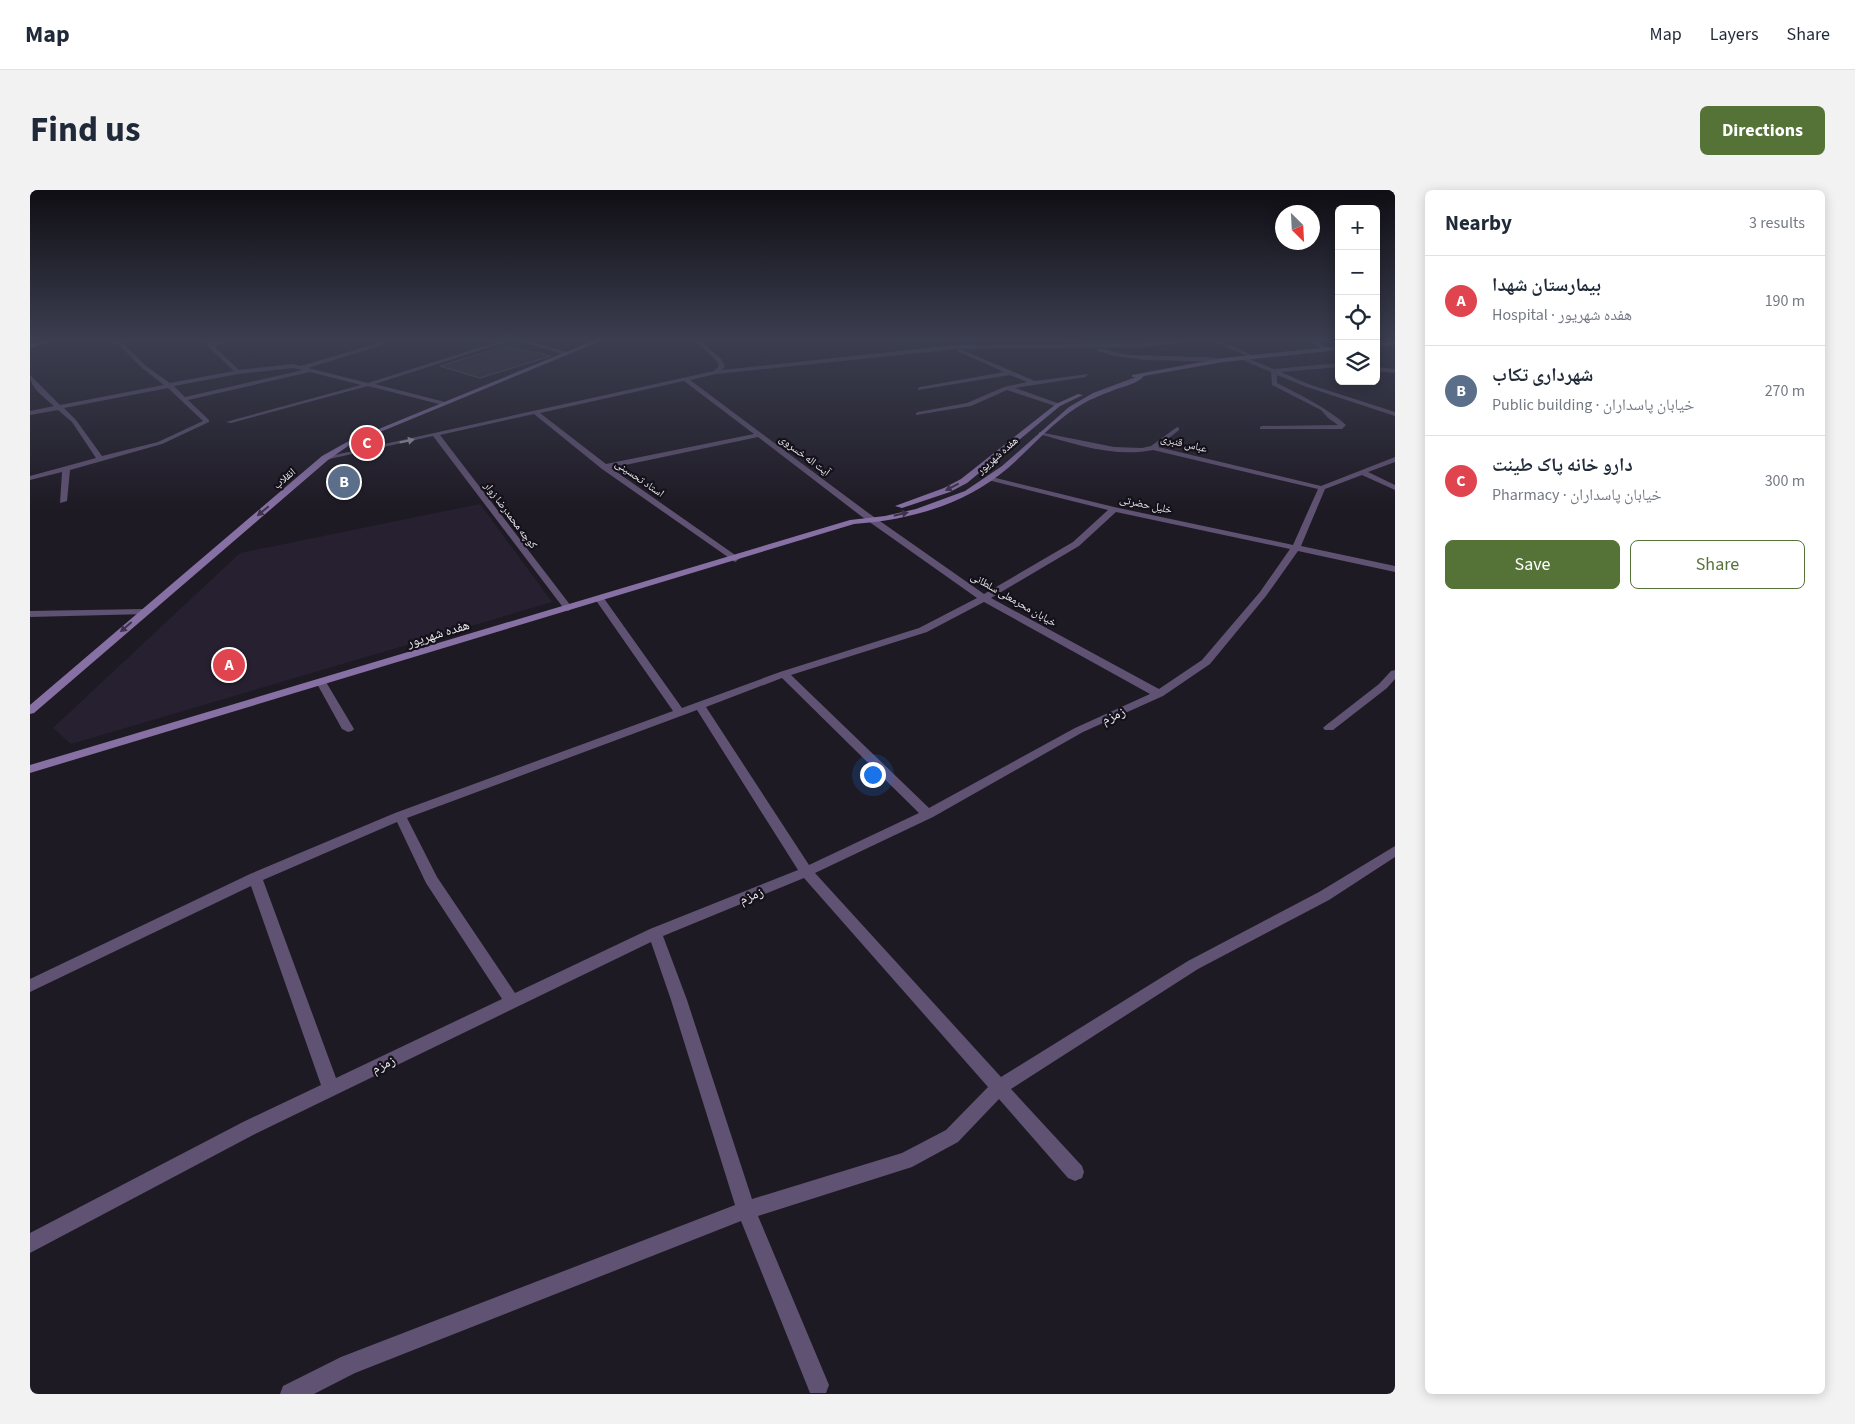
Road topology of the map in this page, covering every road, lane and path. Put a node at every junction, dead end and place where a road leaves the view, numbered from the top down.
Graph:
1 (47, 396) edge
2 (117, 396) edge
3 (179, 396) edge
4 (199, 396) edge
5 (325, 396) edge
6 (417, 396) edge
7 (460, 396) edge
8 (604, 396) edge
9 (708, 396) edge
10 (988, 396) edge
11 (1031, 396) edge
12 (1077, 396) edge
13 (1095, 396) edge
14 (1299, 396) edge
15 (1339, 396) edge
16 (1340, 396) edge
17 (183, 400) junction
18 (1308, 400) junction
19 (443, 403) junction
20 (1058, 405) junction
21 (60, 407) junction
22 (535, 412) junction
23 (30, 413) edge
24 (918, 414) dead end
25 (1395, 414) edge
26 (229, 422) dead end
27 (1262, 428) dead end
28 (1177, 429) dead end
29 (1040, 434) junction
30 (436, 435) junction
31 (759, 435) junction
32 (1153, 448) junction
33 (325, 458) junction
34 (100, 459) junction
35 (1395, 459) edge
36 (605, 467) junction
37 (66, 468) junction
38 (1362, 472) junction
39 (30, 478) edge
40 (991, 478) junction
41 (1322, 488) junction
42 (1395, 488) edge
43 (63, 501) dead end
44 (889, 508) dead end
45 (1114, 509) junction
46 (880, 510) dead end
47 (864, 514) junction
48 (872, 521) junction
49 (853, 522) junction
50 (1296, 548) junction
51 (735, 558) junction
52 (1395, 569) edge
53 (984, 598) junction
54 (600, 600) junction
55 (568, 608) junction
56 (144, 612) junction
57 (30, 614) edge
58 (1395, 673) edge
59 (784, 674) junction
60 (321, 682) junction
61 (1159, 694) junction
62 (699, 705) junction
63 (679, 711) junction
64 (30, 712) edge
65 (1329, 728) dead end
66 (348, 729) dead end
67 (30, 769) edge
68 (928, 814) junction
69 (400, 816) junction
70 (1395, 851) edge
71 (806, 872) junction
72 (255, 878) junction
73 (655, 933) junction
74 (30, 986) edge
75 (512, 1002) junction
76 (998, 1088) junction
77 (332, 1089) junction
78 (1076, 1172) dead end
79 (746, 1210) junction
80 (30, 1243) edge
81 (818, 1385) dead end
82 (291, 1394) edge

1 - 21 street
2 - 21 street
3 - 17 street
4 - 17 street
5 - 26 street
6 - 19 street
7 - 19 main road, انقلاب
8 - 22 street
9 - 31 street, آیت اله خسروی
10 - 24 street
11 - 20 street
12 - 20 main road, هفده شهریور
13 - 29 main road, هفده شهریور
14 - 18 street
15 - 18 street
16 - 25 street
17 - 34 street
18 - 27 street
19 - 33 main road, انقلاب
20 -> 44 main road, هفده شهریور
21 - 23 street
21 - 34 street
22 - 30 street
22 - 36 street, استاد تحسینی
28 - 32 street
29 - 32 street, عباس قنبری
29 - 40 main road, هفده شهریور
33 -> 30 street
30 - 55 street, کوچه محمدرضا زوار
31 - 36 street
31 - 47 street, آیت اله خسروی
32 - 41 street, عباس قنبری
33 -> 56 main road, انقلاب
34 - 37 street
35 - 38 street
36 - 51 street, استاد تحسینی
37 - 39 street
37 - 43 street
38 - 41 street
38 - 42 street
40 - 45 street, خلیل حضرتی
48 -> 40 main road, هفده شهریور
41 - 50 street, زمزم
45 - 50 street, خلیل حضرتی
45 - 53 street
46 - 47 main road, هفده شهریور
47 - 48 street, خیابان محرمعلی سلطانی
47 - 49 main road, هفده شهریور
48 - 49 main road, هفده شهریور
48 - 53 street, خیابان محرمعلی سلطانی
49 - 51 main road, هفده شهریور
50 - 52 street, خلیل حضرتی
50 - 61 street, زمزم
51 - 54 main road, هفده شهریور
53 - 59 street
53 - 61 street, خیابان محرمعلی سلطانی
54 - 55 main road, هفده شهریور
54 - 63 street
55 - 60 main road, هفده شهریور
56 - 57 street
56 -> 64 main road, انقلاب
58 - 65 street
59 - 62 street
59 - 68 street
60 - 66 street
60 - 67 main road, هفده شهریور
61 - 68 street, زمزم
62 - 63 street
62 - 71 street
63 - 69 street
68 - 71 street, زمزم
69 - 72 street
69 - 75 street
70 - 76 street
71 - 73 street, زمزم
71 - 76 street
72 - 74 street
72 - 77 street
73 - 75 street, زمزم
73 - 79 street
75 - 77 street, زمزم
76 - 78 street
76 - 79 street
77 - 80 street, زمزم
79 - 81 street
79 - 82 street

